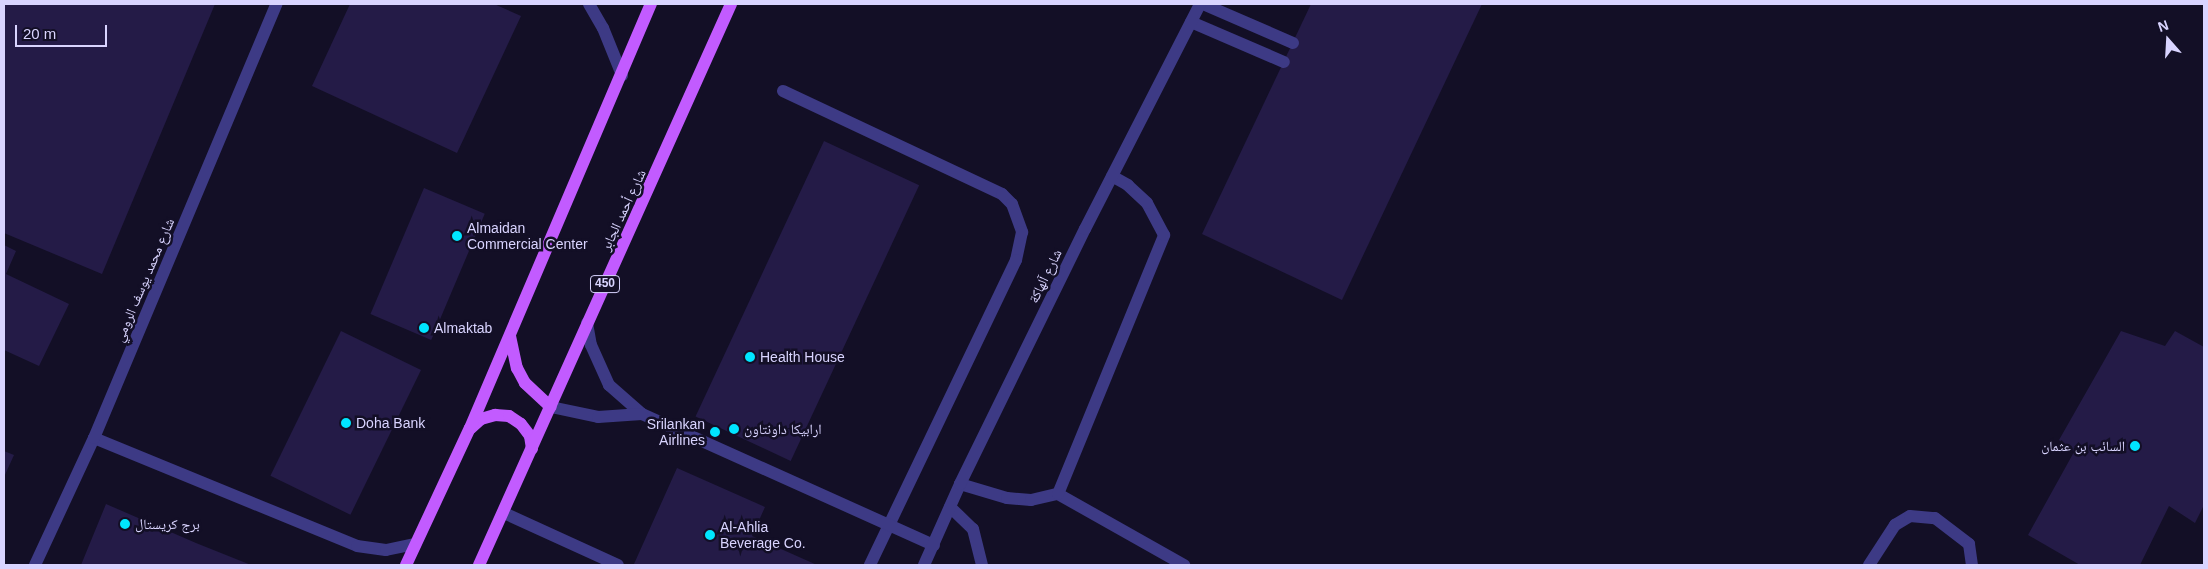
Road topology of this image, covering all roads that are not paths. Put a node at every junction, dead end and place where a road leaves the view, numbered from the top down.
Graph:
1 (276, 4) edge
2 (589, 4) edge
3 (651, 4) edge
4 (731, 4) edge
5 (1201, 4) edge
6 (1191, 22) junction
7 (1293, 43) dead end
8 (1284, 62) dead end
9 (622, 75) junction
10 (783, 91) dead end
11 (1112, 176) junction
12 (587, 323) junction
13 (510, 334) junction
14 (551, 407) junction
15 (642, 414) junction
16 (470, 428) junction
17 (94, 438) junction
18 (532, 449) junction
19 (960, 484) junction
20 (1058, 494) junction
21 (950, 507) junction
22 (504, 512) junction
23 (888, 525) junction
24 (415, 544) junction
25 (934, 545) junction
26 (35, 565) edge
27 (406, 565) edge
28 (479, 565) edge
29 (618, 565) edge
30 (870, 565) edge
31 (924, 565) edge
32 (982, 565) edge
33 (1184, 565) edge
34 (1869, 565) edge
35 (1972, 565) edge

1 - 17 street, شارع محمد يوسف الرومي
2 - 9 street
3 - 9 main road
4 - 12 main road, شارع أحمد الجابر / 450
5 - 6 street, شارع آلهاكة
5 - 7 street
6 - 8 street
6 - 11 street, شارع آلهاكة
9 - 13 main road
10 - 23 street
11 - 19 street, شارع آلهاكة
11 - 20 street
12 - 14 main road, شارع أحمد الجابر / 450
12 - 15 street
13 - 14 main road
13 - 16 main road
14 - 15 street
14 - 18 main road, شارع أحمد الجابر / 450
15 - 23 street
16 - 18 main road
16 - 24 main road
17 - 24 street
17 - 26 street, شارع محمد يوسف الرومي
18 - 22 main road, شارع أحمد الجابر / 450
19 - 20 street
19 - 21 street, شارع آلهاكة
20 - 33 street
21 - 25 street, شارع آلهاكة
21 - 32 street
22 - 28 main road, شارع أحمد الجابر / 450
22 - 29 street
23 - 25 street
23 - 30 street
24 - 27 main road
25 - 31 street, شارع آلهاكة
34 - 35 street

